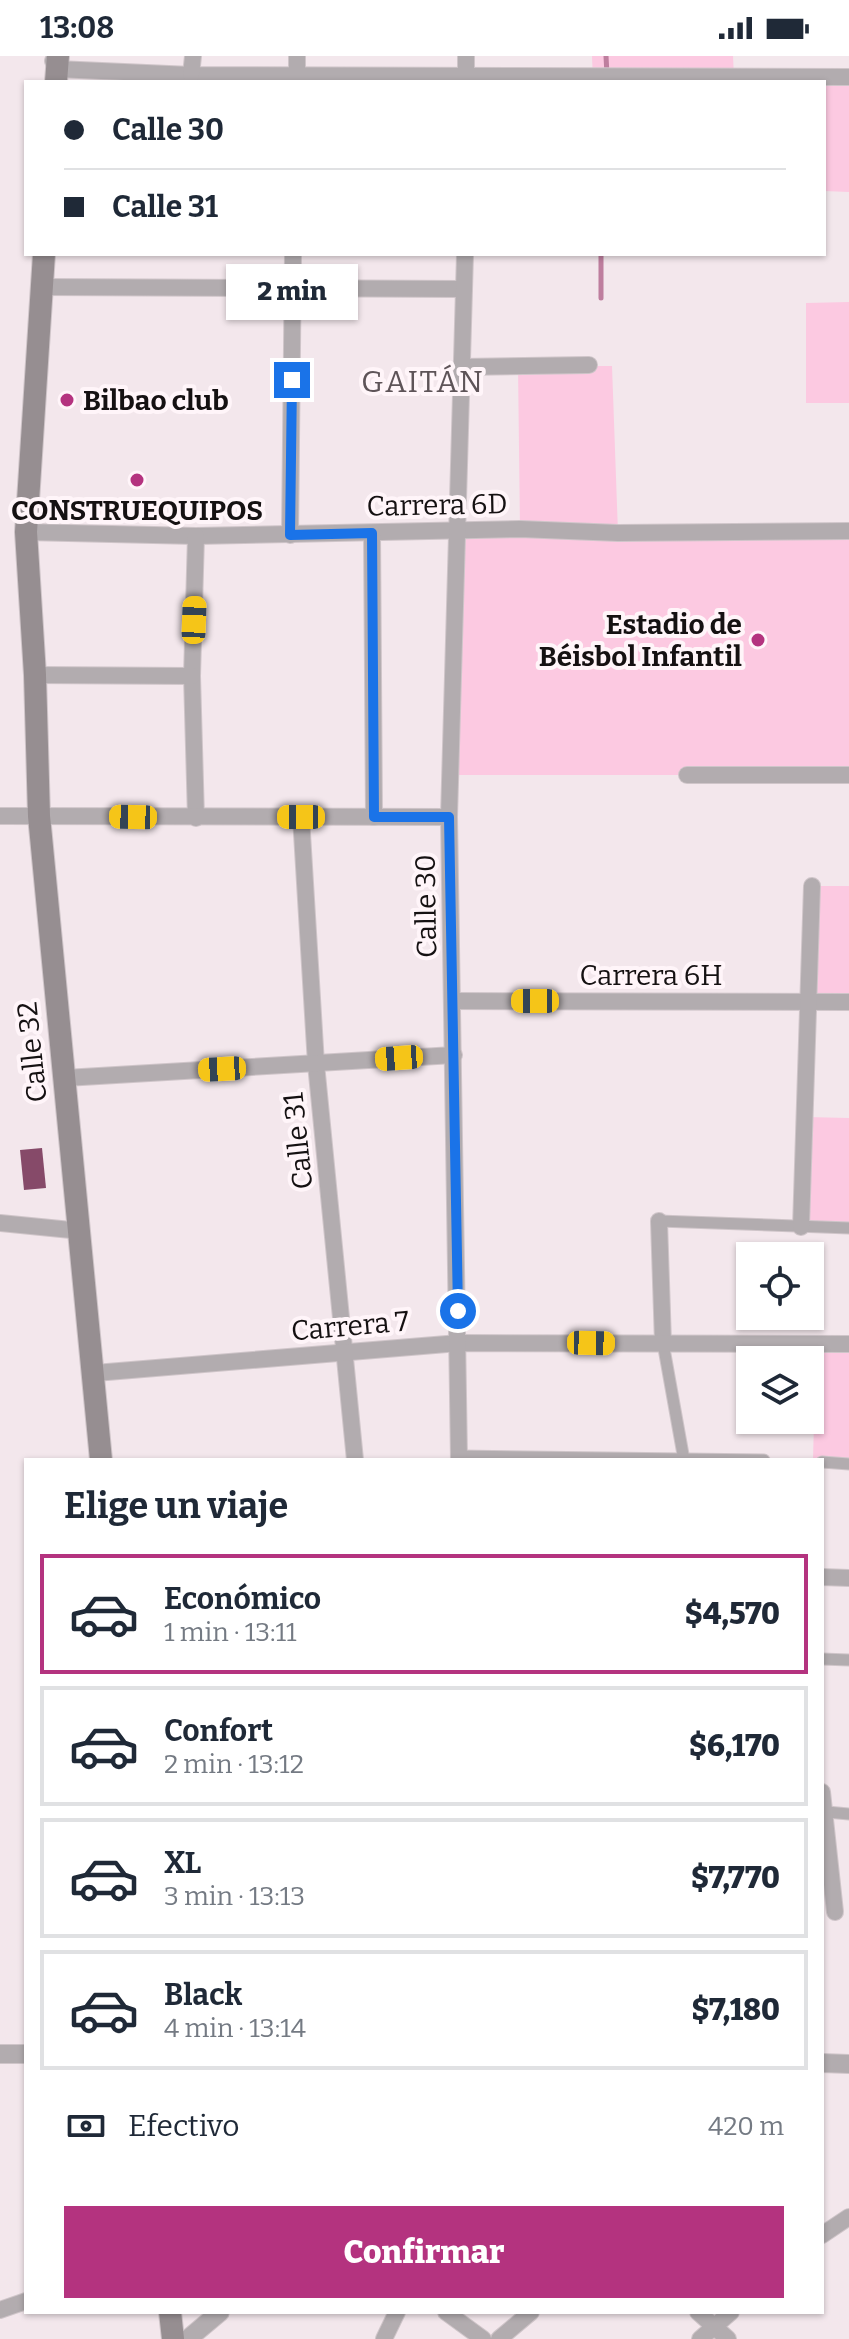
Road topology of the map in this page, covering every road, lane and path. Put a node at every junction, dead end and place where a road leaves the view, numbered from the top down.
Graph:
1 (193, 56) edge
2 (297, 56) edge
3 (466, 56) edge
4 (56, 66) edge
5 (191, 75) junction
6 (849, 77) edge
7 (297, 79) edge
8 (466, 80) edge
9 (44, 256) edge
10 (293, 256) edge
11 (465, 256) edge
12 (42, 287) junction
13 (293, 287) junction
14 (464, 289) junction
15 (589, 365) dead end
16 (462, 367) junction
17 (459, 530) junction
18 (849, 531) edge
19 (26, 532) junction
20 (372, 533) junction
21 (290, 535) junction
22 (196, 536) junction
23 (35, 675) junction
24 (192, 676) junction
25 (687, 775) dead end
26 (849, 775) edge
27 (0, 816) edge
28 (39, 816) junction
29 (301, 817) junction
30 (374, 817) junction
31 (449, 817) junction
32 (196, 818) junction
33 (812, 886) dead end
34 (454, 1001) junction
35 (808, 1002) junction
36 (849, 1002) edge
37 (454, 1055) junction
38 (316, 1064) junction
39 (65, 1078) junction
40 (659, 1221) joint
41 (0, 1223) edge
42 (801, 1227) junction
43 (849, 1228) edge
44 (81, 1231) junction
45 (459, 1343) junction
46 (658, 1343) junction
47 (849, 1344) edge
48 (345, 1352) junction
49 (95, 1373) junction
50 (101, 1458) edge
51 (355, 1458) edge
52 (459, 1458) edge
53 (683, 1458) edge
54 (824, 1462) edge
55 (849, 1464) edge
56 (824, 1577) edge
57 (849, 1578) edge
58 (824, 1659) edge
59 (849, 1660) edge
60 (824, 1800) edge
61 (827, 1812) junction
62 (849, 1814) edge
63 (833, 1912) edge
64 (0, 2054) edge
65 (24, 2054) edge
66 (824, 2063) edge
67 (849, 2064) edge
68 (849, 2217) edge
69 (827, 2231) edge
70 (24, 2302) edge
71 (0, 2310) edge
72 (170, 2314) edge
73 (218, 2314) edge
74 (396, 2314) edge
75 (449, 2314) edge
76 (529, 2314) edge
77 (699, 2314) edge
78 (729, 2314) edge
79 (706, 2333) edge
80 (173, 2339) edge
81 (188, 2339) edge
82 (384, 2339) edge
83 (483, 2339) edge
84 (499, 2339) edge
85 (728, 2339) edge

1 - 5 street
2 - 7 street
3 - 8 street
4 - 5 street
5 - 7 street
6 - 8 street
7 - 8 street
9 - 12 main road, Calle 32
10 - 13 street
11 - 14 street, Calle 30
12 - 13 street
12 - 19 main road, Calle 32
13 - 14 street
13 - 21 street
14 - 16 street, Calle 30
15 - 16 street
16 - 17 street, Calle 30
17 - 18 street, Carrera 6D
17 - 20 street, Carrera 6D
17 - 31 street, Calle 30
19 - 22 street, Carrera 6D
19 - 23 main road, Calle 32
20 - 21 street, Carrera 6D
20 - 30 street
21 - 22 street, Carrera 6D
22 - 24 street
23 - 24 street
23 - 28 main road, Calle 32
24 - 32 street
25 - 26 street
27 - 28 street
28 - 32 street
28 - 39 main road, Calle 32
29 - 30 street
29 - 32 street
29 - 38 street, Calle 31
30 - 31 street
31 - 34 street, Calle 30
33 - 35 street
34 - 35 street, Carrera 6H
34 - 37 street, Calle 30
35 - 36 street, Carrera 6H
35 - 42 street
37 - 38 street
37 - 45 street, Calle 30
38 - 39 street
38 - 48 street, Calle 31
39 - 44 main road, Calle 32
40 - 42 street
40 - 46 street
41 - 44 street
42 - 43 street
44 - 49 main road, Calle 32
45 - 46 street, Carrera 7
45 - 48 street, Carrera 7
45 - 52 street, Calle 30
46 - 47 street, Carrera 7
46 - 53 street
48 - 49 street, Carrera 7
48 - 51 street, Calle 31
49 - 50 main road, Calle 32
54 - 55 street
56 - 57 street
58 - 59 street
60 - 61 street
61 - 62 street
61 - 63 street
64 - 65 street
66 - 67 street
68 - 69 street
70 - 71 street
72 - 80 main road
73 - 81 street
74 - 82 street
75 - 83 street
76 - 84 street
77 - 79 street
78 - 79 street
79 - 85 street

